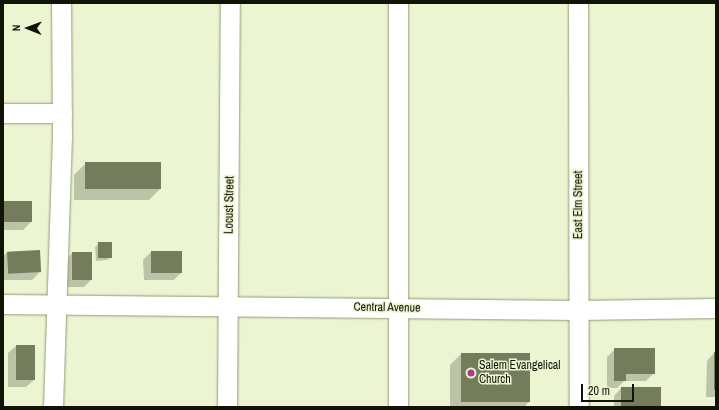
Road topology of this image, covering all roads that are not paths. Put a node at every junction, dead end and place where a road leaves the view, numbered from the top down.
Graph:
1 (61, 3) edge
2 (230, 3) edge
3 (398, 3) edge
4 (578, 3) edge
5 (3, 113) edge
6 (62, 113) junction
7 (58, 303) junction
8 (3, 304) edge
9 (229, 306) junction
10 (716, 308) edge
11 (399, 309) junction
12 (578, 310) junction
13 (53, 407) edge
14 (227, 407) edge
15 (398, 407) edge
16 (579, 407) edge

1 - 6 street
2 - 9 street, Locust Street
3 - 11 street
4 - 12 street, East Elm Street
5 - 6 street
6 - 7 street
7 - 8 street, Central Avenue
7 - 9 street, Central Avenue
7 - 13 street
9 - 11 street, Central Avenue
9 - 14 street, Locust Street
10 - 12 street, Central Avenue
11 - 12 street, Central Avenue
11 - 15 street
12 - 16 street, East Elm Street

